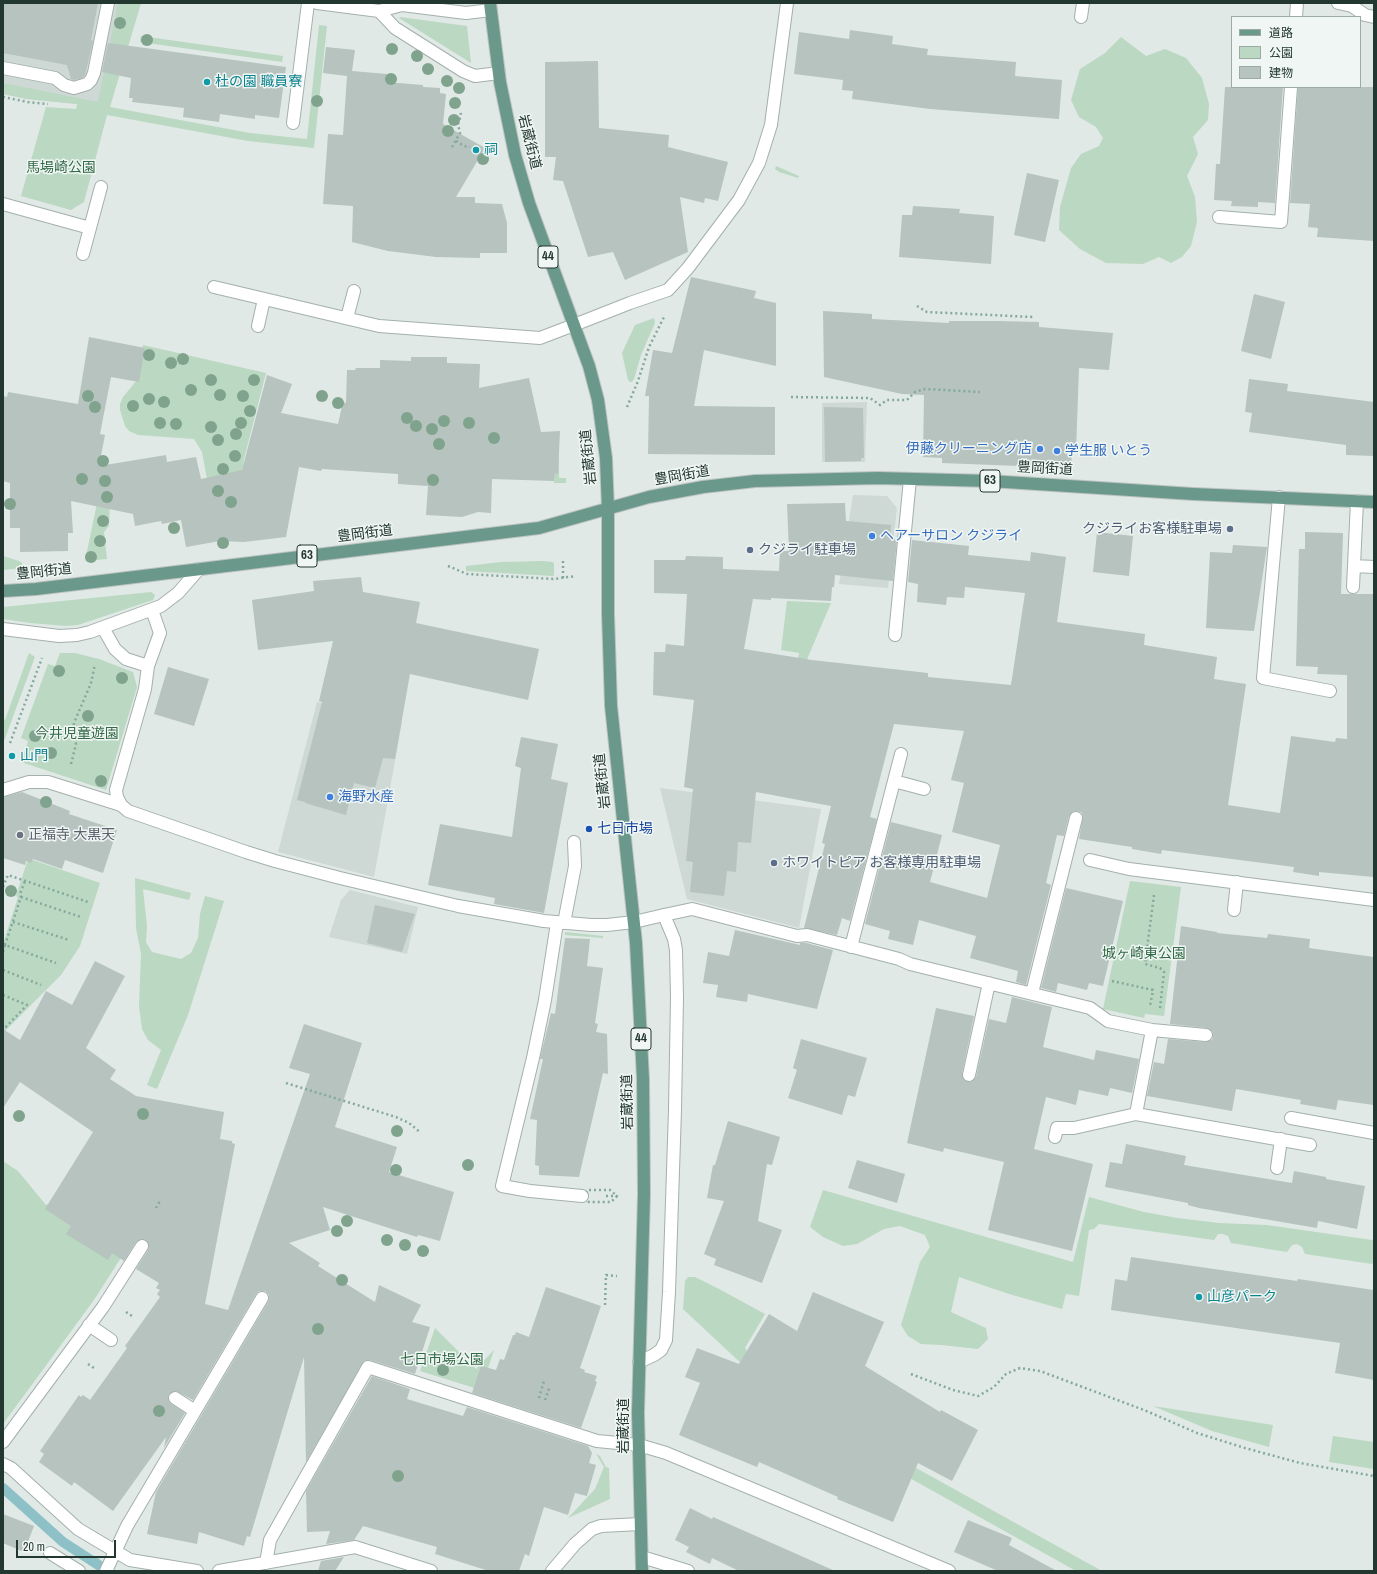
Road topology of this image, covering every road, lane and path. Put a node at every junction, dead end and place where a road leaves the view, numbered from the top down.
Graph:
1 (108, 3) edge
2 (308, 3) edge
3 (317, 3) edge
4 (787, 3) edge
5 (1083, 3) edge
6 (1297, 3) edge
7 (1338, 3) edge
8 (490, 6) edge
9 (378, 11) junction
10 (1296, 16) edge
11 (1081, 17) dead end
12 (1374, 17) edge
13 (3, 68) edge
14 (499, 73) junction
15 (1291, 88) edge
16 (3, 97) edge
17 (51, 104) dead end
18 (460, 110) dead end
19 (293, 123) dead end
20 (456, 141) junction
21 (452, 147) dead end
22 (470, 147) dead end
23 (101, 187) dead end
24 (3, 204) edge
25 (1219, 217) dead end
26 (90, 228) junction
27 (83, 254) dead end
28 (214, 287) dead end
29 (354, 291) dead end
30 (264, 299) junction
31 (917, 306) dead end
32 (665, 315) dead end
33 (1033, 317) dead end
34 (347, 318) junction
35 (574, 325) junction
36 (258, 326) dead end
37 (980, 392) dead end
38 (791, 397) dead end
39 (627, 407) dead end
40 (910, 479) junction
41 (1279, 497) junction
42 (1357, 501) junction
43 (1374, 502) edge
44 (608, 509) junction
45 (564, 559) dead end
46 (448, 566) dead end
47 (1354, 566) junction
48 (1374, 567) edge
49 (199, 569) junction
50 (576, 576) dead end
51 (563, 578) junction
52 (1353, 587) dead end
53 (3, 591) edge
54 (152, 610) junction
55 (103, 628) junction
56 (3, 629) edge
57 (895, 635) dead end
58 (44, 652) dead end
59 (96, 658) dead end
60 (148, 666) junction
61 (1330, 691) dead end
62 (10, 743) dead end
63 (901, 754) dead end
64 (894, 781) junction
65 (63, 787) junction
66 (924, 789) dead end
67 (3, 790) edge
68 (121, 805) junction
69 (1076, 818) dead end
70 (574, 842) dead end
71 (1090, 860) dead end
72 (1157, 872) junction
73 (24, 881) junction
74 (1237, 882) junction
75 (3, 887) edge
76 (21, 897) junction
77 (1374, 900) edge
78 (88, 902) dead end
79 (1234, 910) dead end
80 (664, 915) junction
81 (82, 918) dead end
82 (13, 922) junction
83 (634, 922) junction
84 (561, 923) junction
85 (69, 940) dead end
86 (5, 945) junction
87 (851, 947) junction
88 (3, 952) edge
89 (56, 963) dead end
90 (3, 970) edge
91 (1112, 981) dead end
92 (989, 983) junction
93 (41, 985) dead end
94 (1032, 993) junction
95 (3, 995) edge
96 (3, 1023) edge
97 (8, 1025) junction
98 (1151, 1029) junction
99 (3, 1030) edge
100 (1206, 1035) dead end
101 (969, 1075) dead end
102 (286, 1083) dead end
103 (1136, 1114) junction
104 (1291, 1118) dead end
105 (1374, 1132) edge
106 (421, 1133) dead end
107 (1055, 1136) dead end
108 (1281, 1139) junction
109 (1310, 1145) dead end
110 (1276, 1168) dead end
111 (610, 1190) dead end
112 (582, 1196) dead end
113 (610, 1196) dead end
114 (617, 1196) junction
115 (160, 1201) dead end
116 (610, 1202) dead end
117 (156, 1208) dead end
118 (142, 1246) dead end
119 (617, 1276) dead end
120 (262, 1298) dead end
121 (605, 1305) dead end
122 (89, 1324) junction
123 (111, 1340) dead end
124 (639, 1362) junction
125 (911, 1374) dead end
126 (544, 1381) dead end
127 (175, 1398) dead end
128 (538, 1402) dead end
129 (195, 1411) junction
130 (3, 1442) edge
131 (639, 1445) junction
132 (3, 1464) edge
133 (1374, 1476) edge
134 (640, 1524) junction
135 (116, 1551) junction
136 (50, 1553) dead end
137 (642, 1557) junction
138 (266, 1563) junction
139 (921, 1566) edge
140 (79, 1571) edge
141 (106, 1571) edge
142 (198, 1571) edge
143 (219, 1571) edge
144 (431, 1571) edge
145 (552, 1571) edge
146 (642, 1571) edge
147 (688, 1571) edge
148 (949, 1571) edge

1 - 13 street
2 - 19 street
3 - 9 street
4 - 35 street
5 - 11 street
6 - 10 street
7 - 12 street
8 - 9 street
8 - 14 main road, 岩蔵街道 / 44
9 - 14 street
14 - 35 main road, 岩蔵街道 / 44
15 - 25 street
16 - 17 path
18 - 20 path
20 - 21 path
20 - 22 path
23 - 26 street
24 - 26 street
26 - 27 street
28 - 30 street
29 - 34 street
30 - 34 street
30 - 36 street
31 - 33 path
32 - 39 path
34 - 35 street
35 - 44 main road, 岩蔵街道 / 44
37 - 38 path
40 - 41 main road, 豊岡街道 / 63
40 - 44 main road, 豊岡街道 / 63
40 - 57 street
41 - 42 main road, 豊岡街道 / 63
41 - 61 street
42 - 43 main road, 豊岡街道 / 63
42 - 47 street
44 - 49 main road, 豊岡街道 / 63
44 - 83 main road, 岩蔵街道 / 44
45 - 51 path
46 - 51 path
47 - 48 street
47 - 52 street
49 - 53 main road, 豊岡街道 / 63
49 - 54 street
50 - 51 path
54 - 55 street
54 - 60 street
55 - 56 street
55 - 60 street
58 - 62 path
59 - 65 path
60 - 68 street
63 - 64 street
64 - 66 street
64 - 87 street
65 - 67 street
65 - 68 street
68 - 84 street
69 - 94 street
70 - 84 street
71 - 72 street
72 - 74 street
72 - 98 path
73 - 75 path
73 - 76 path
73 - 78 path
74 - 77 street
74 - 79 street
76 - 81 path
76 - 82 path
80 - 83 street
80 - 87 street
80 - 124 street
82 - 85 path
82 - 86 path
83 - 84 street
83 - 124 main road, 岩蔵街道 / 44
84 - 112 street
86 - 88 path
86 - 89 path
87 - 92 street
90 - 93 path
91 - 98 path
92 - 94 street
92 - 101 street
94 - 98 street
95 - 97 path
96 - 97 path
97 - 99 path
98 - 100 street
98 - 103 street
102 - 106 path
103 - 107 street
103 - 108 street
104 - 105 street
108 - 109 street
108 - 110 street
111 - 114 path
113 - 114 path
114 - 116 path
115 - 117 path
118 - 122 street
119 - 121 path
120 - 129 street
122 - 123 street
122 - 130 street
124 - 131 main road, 岩蔵街道 / 44
125 - 133 path
126 - 128 path
127 - 129 street
129 - 135 street
131 - 134 main road, 岩蔵街道 / 44
131 - 138 street
131 - 139 street
132 - 135 street
134 - 137 main road, 岩蔵街道 / 44
134 - 145 street
135 - 141 street
135 - 142 street
136 - 140 street
137 - 146 main road, 岩蔵街道 / 44
137 - 147 street
138 - 143 street
138 - 144 street
139 - 148 street

